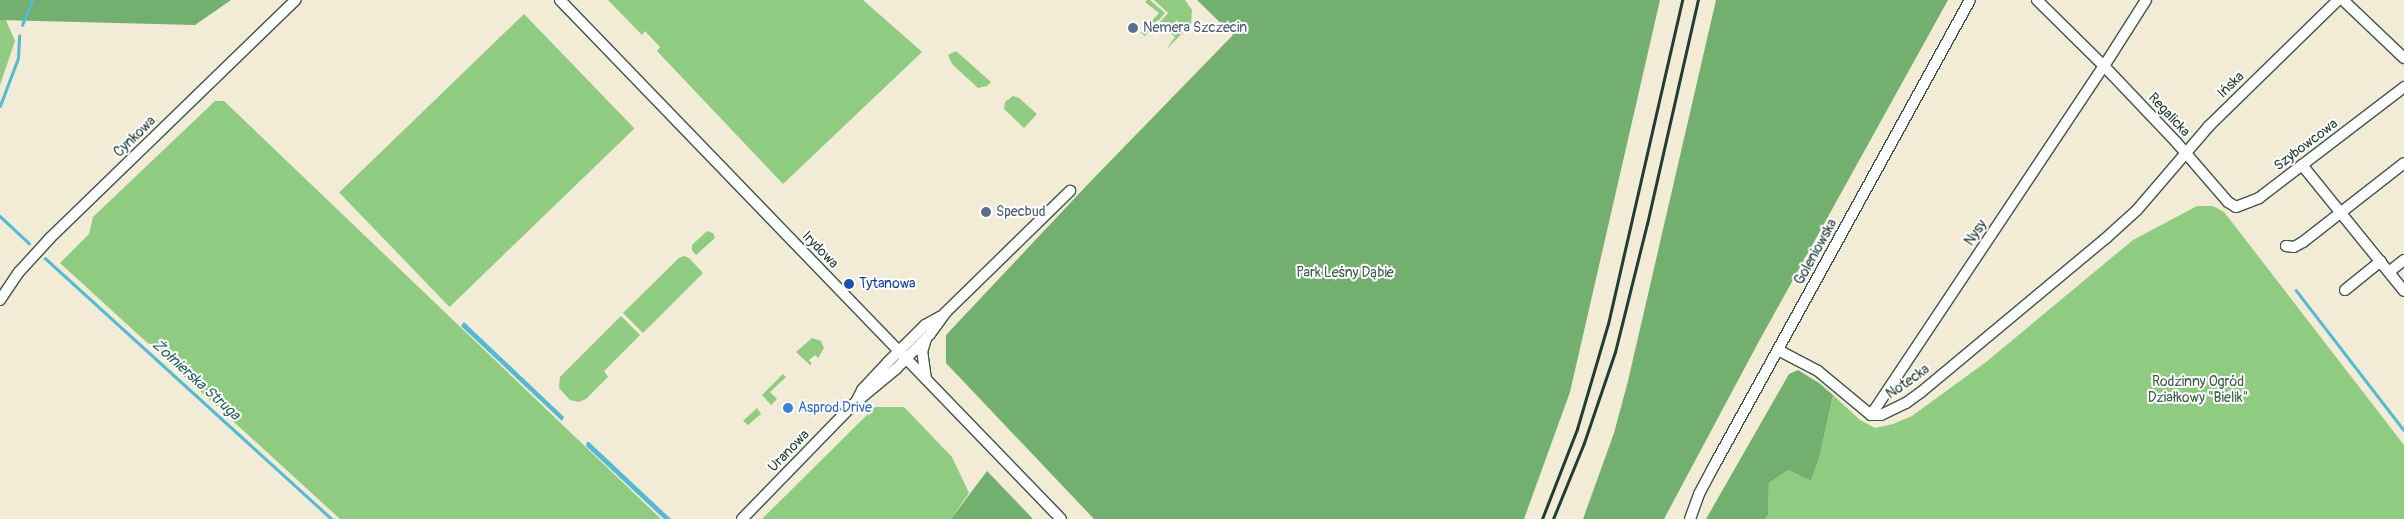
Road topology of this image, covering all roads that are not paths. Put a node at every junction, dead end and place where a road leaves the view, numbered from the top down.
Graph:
1 (296, 0) edge
2 (560, 0) edge
3 (1970, 0) edge
4 (2037, 0) edge
5 (2146, 0) edge
6 (2338, 0) edge
7 (2343, 0) edge
8 (2404, 58) edge
9 (2104, 66) junction
10 (2404, 87) edge
11 (2185, 152) junction
12 (2404, 163) edge
13 (2302, 164) junction
14 (1070, 191) dead end
15 (2340, 212) junction
16 (2286, 246) dead end
17 (2404, 260) edge
18 (2381, 261) junction
19 (2389, 272) junction
20 (2044, 288) joint
21 (2345, 290) dead end
22 (2404, 290) edge
23 (0, 300) edge
24 (945, 313) junction
25 (928, 336) junction
26 (1778, 350) junction
27 (902, 355) junction
28 (926, 380) junction
29 (1871, 415) junction
30 (742, 519) edge
31 (1061, 519) edge
32 (1690, 519) edge

1 - 23 street, Cynkowa
2 - 27 street, Irydowa
3 - 26 street, Goleniowska
4 - 9 street, Regalicka
5 - 9 street, Nysy
6 - 11 street, Ińska
7 - 8 street
9 - 11 street, Regalicka
9 - 29 street, Nysy
10 - 13 street, Szybowcowa
11 - 13 street, Szybowcowa
11 - 20 street, Regalicka
12 - 15 street
13 - 15 street
14 - 24 street
15 - 16 street
15 - 18 street
17 - 19 street
18 - 19 street
18 - 21 street
19 - 22 street
20 - 29 street, Notecka
24 - 25 street
24 - 27 street
25 - 27 street
25 - 28 street
26 - 29 street
26 - 32 street, Goleniowska
27 - 28 street, Irydowa
27 - 30 street, Uranowa
28 - 31 street, Irydowa

